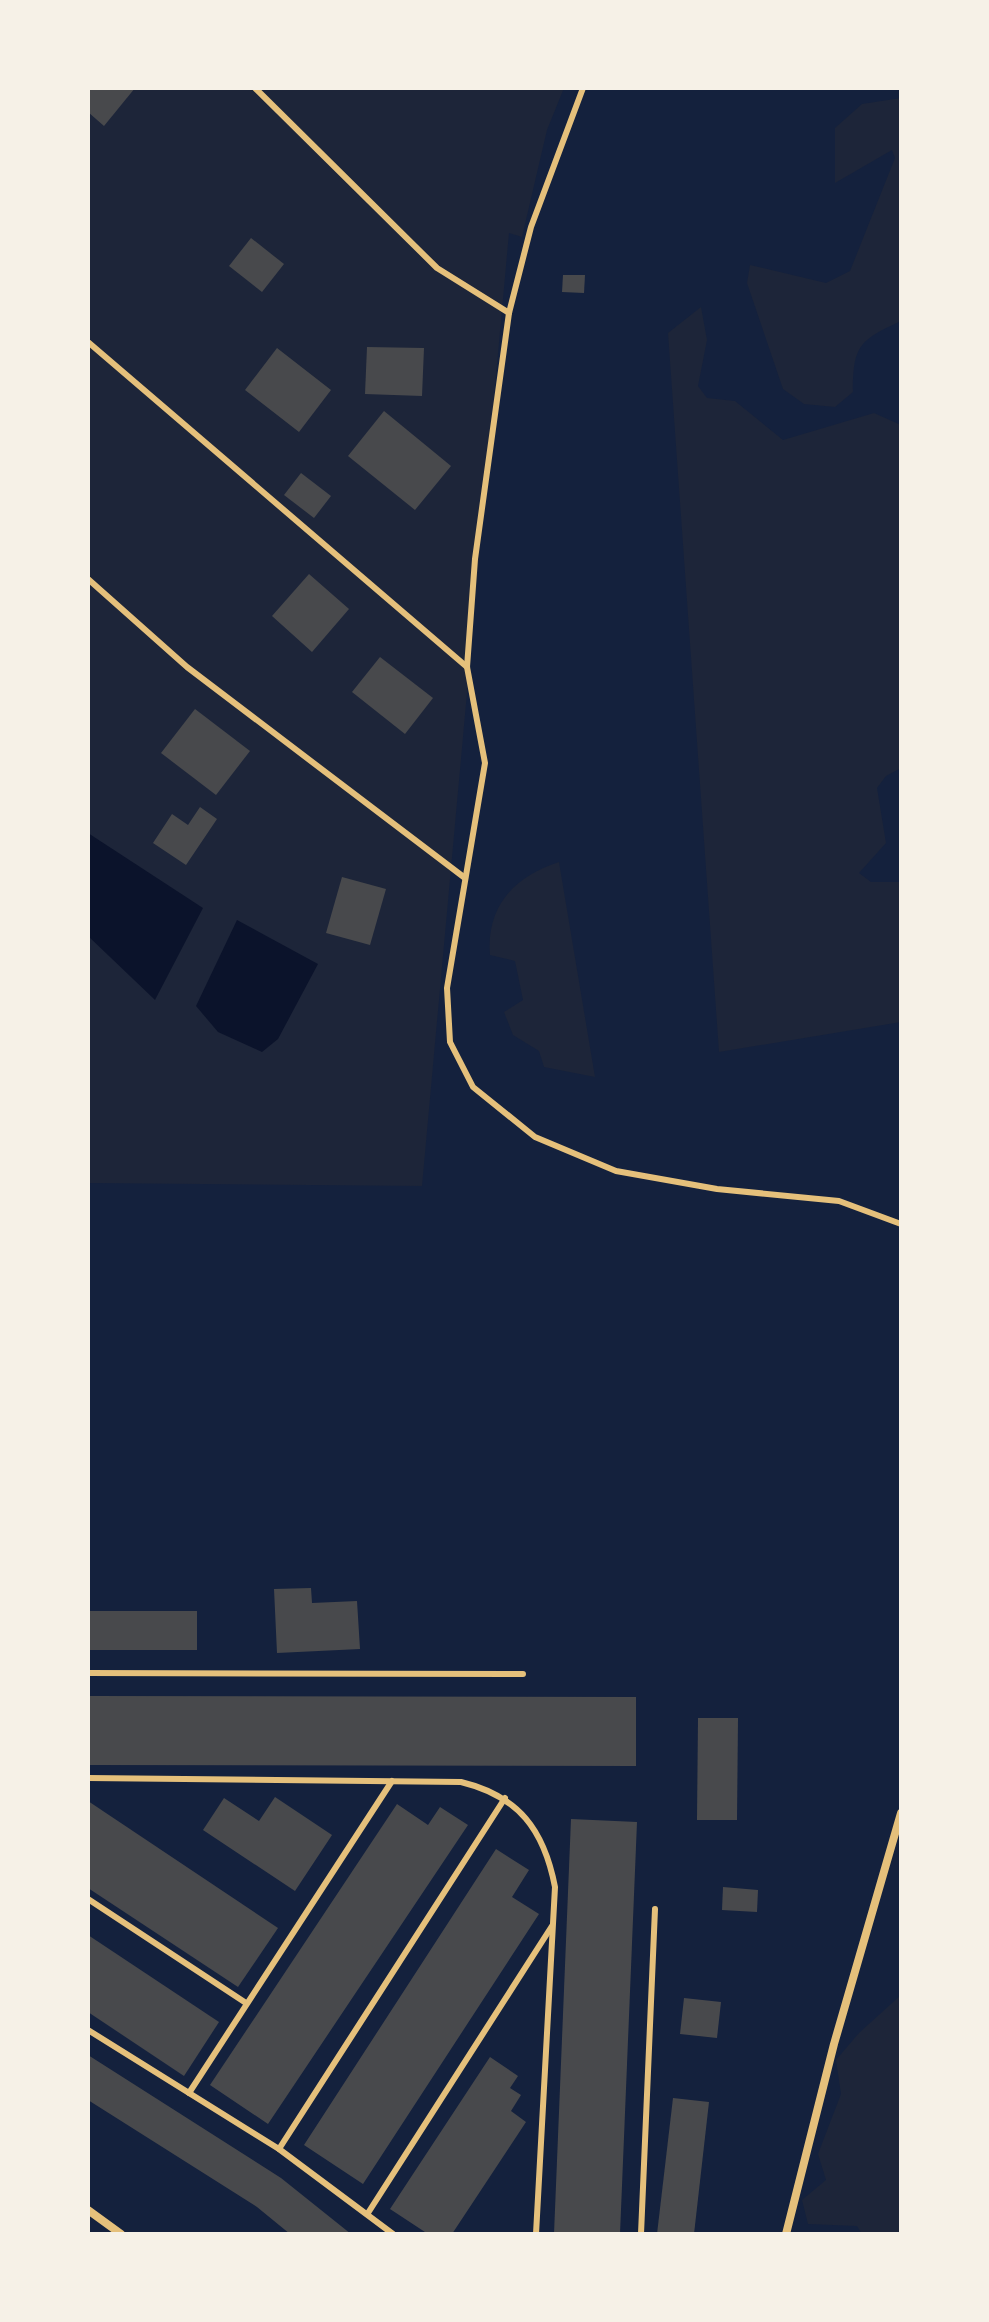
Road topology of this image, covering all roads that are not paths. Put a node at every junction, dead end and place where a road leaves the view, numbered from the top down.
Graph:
1 (255, 88) edge
2 (583, 88) edge
3 (509, 313) junction
4 (88, 342) edge
5 (88, 579) edge
6 (467, 667) junction
7 (465, 878) junction
8 (901, 1224) edge
9 (88, 1673) edge
10 (523, 1674) dead end
11 (88, 1778) edge
12 (392, 1781) junction
13 (505, 1798) junction
14 (901, 1813) edge
15 (88, 1899) edge
16 (655, 1909) dead end
17 (554, 1923) junction
18 (246, 2003) junction
19 (88, 2030) edge
20 (189, 2093) junction
21 (279, 2149) junction
22 (88, 2210) edge
23 (368, 2213) junction
24 (121, 2234) edge
25 (393, 2234) edge
26 (536, 2234) edge
27 (641, 2234) edge
28 (786, 2234) edge

1 - 3 lane
2 - 3 lane
3 - 6 lane
4 - 6 lane
5 - 7 lane
6 - 7 lane
7 - 8 lane
9 - 10 lane
11 - 12 lane
12 - 13 lane
12 - 18 lane
13 - 17 lane
13 - 21 lane
14 - 28 street
15 - 18 lane
16 - 27 lane
17 - 23 lane
17 - 26 lane
18 - 20 lane
19 - 20 lane
20 - 21 lane
21 - 23 lane
22 - 24 street
23 - 25 lane

